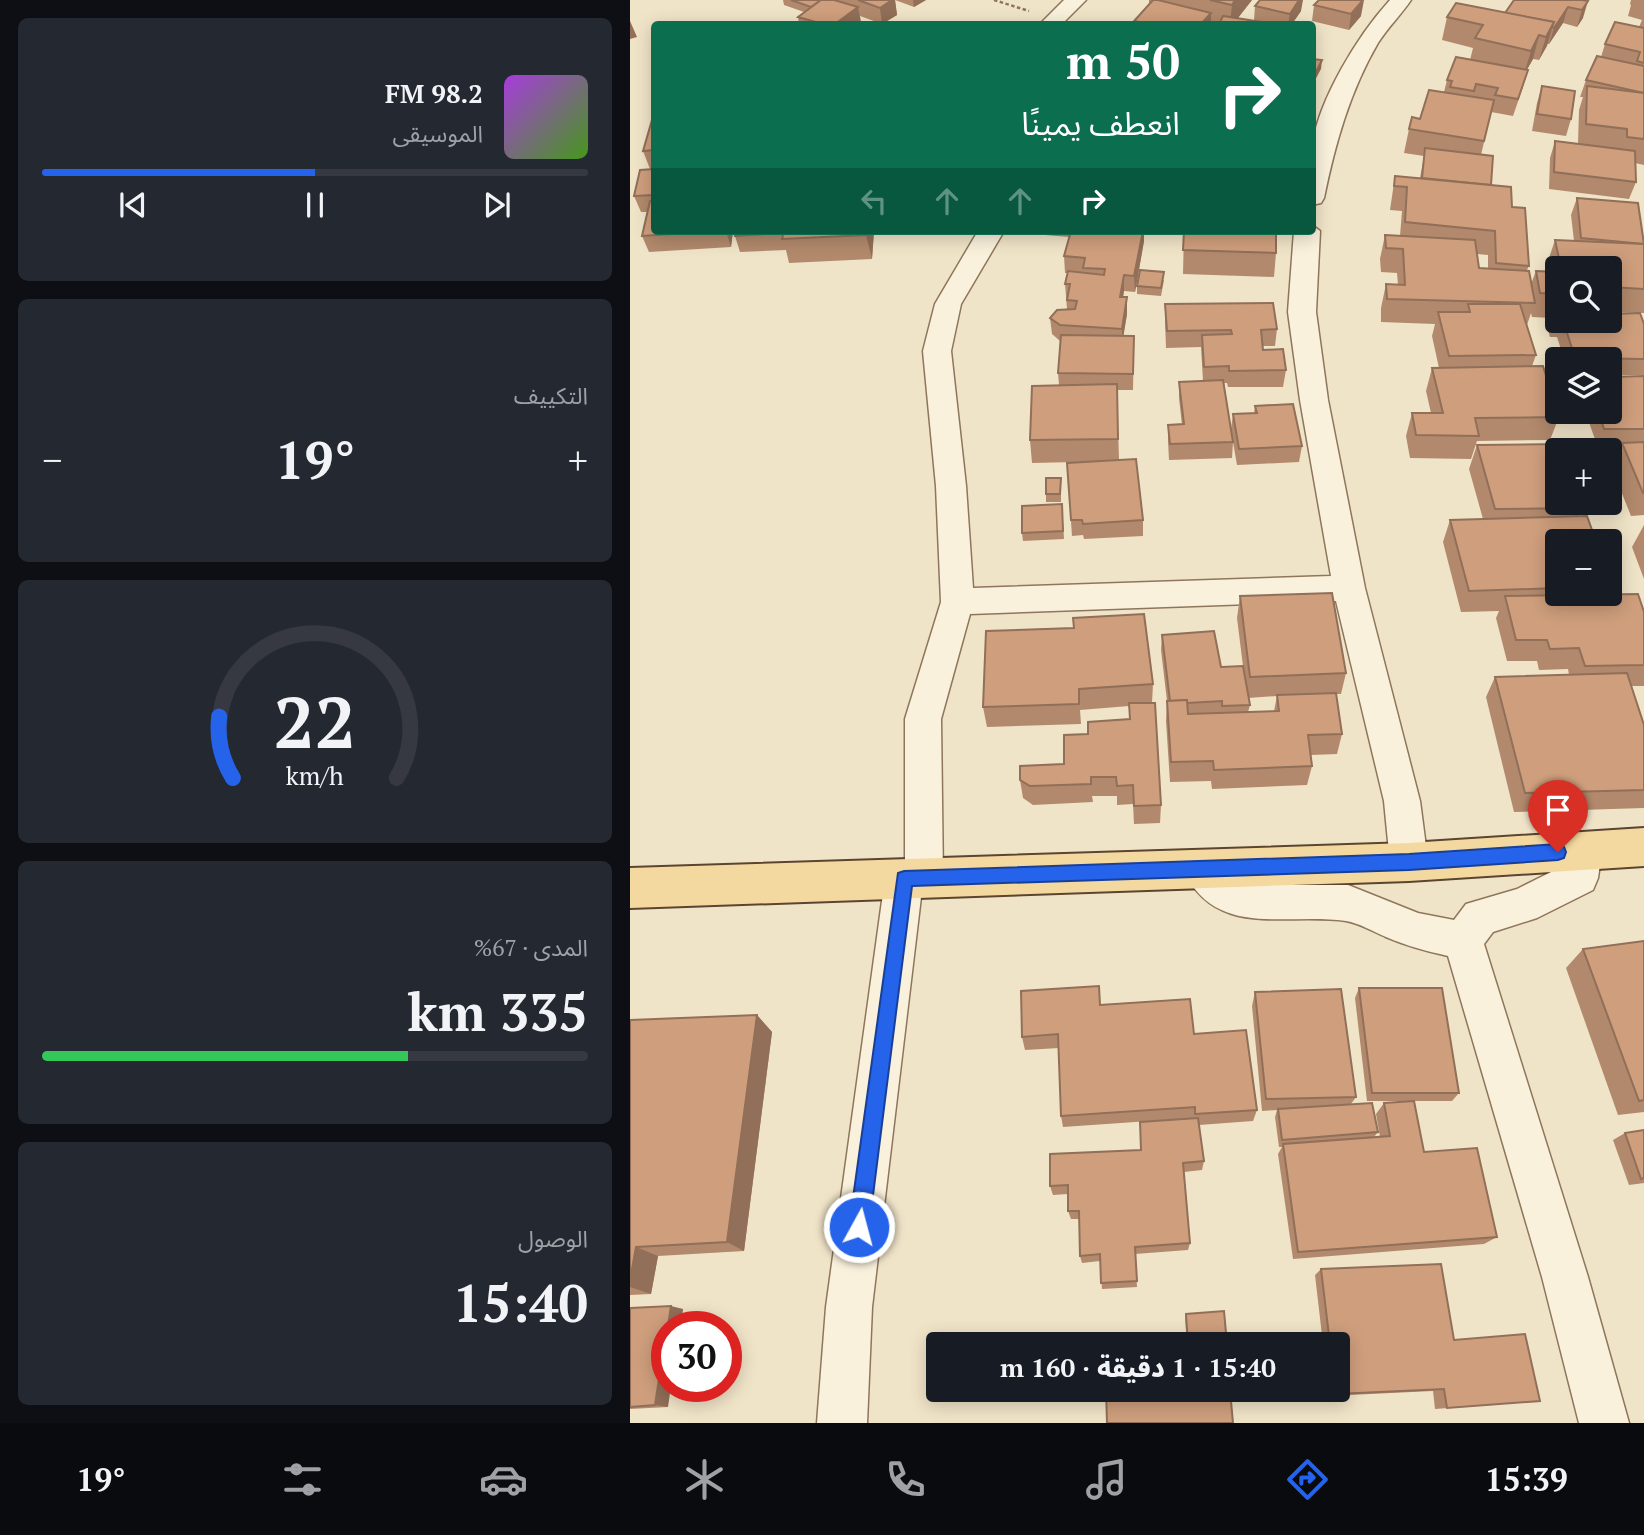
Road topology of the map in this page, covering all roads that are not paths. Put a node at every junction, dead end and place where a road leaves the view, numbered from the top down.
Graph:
1 (1076, 0) edge
2 (1401, 0) edge
3 (1053, 21) edge
4 (1316, 182) edge
5 (989, 235) edge
6 (1307, 235) edge
7 (1349, 587) junction
8 (957, 602) junction
9 (1644, 847) edge
10 (1583, 850) junction
11 (1409, 862) junction
12 (1202, 869) junction
13 (914, 879) junction
14 (630, 888) edge
15 (1462, 940) junction
16 (842, 1423) edge
17 (1604, 1423) edge

1 - 3 street
2 - 4 street
5 - 8 street
6 - 7 street
7 - 8 street
7 - 11 street
8 - 13 street
9 - 10 main road
10 - 11 main road
10 - 15 street
11 - 12 main road
12 - 13 main road
12 - 15 street
13 - 14 main road
13 - 16 street
15 - 17 street

